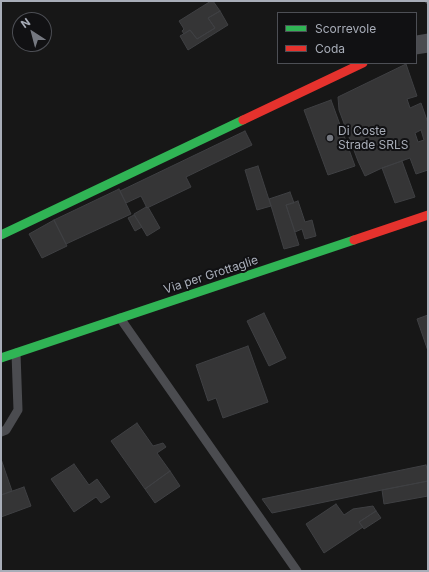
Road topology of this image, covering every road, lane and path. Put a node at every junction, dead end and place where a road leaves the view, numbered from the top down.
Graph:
1 (428, 43) edge
2 (417, 45) edge
3 (362, 64) edge
4 (428, 215) edge
5 (1, 235) edge
6 (120, 318) junction
7 (16, 353) junction
8 (1, 358) edge
9 (1, 432) edge
10 (297, 571) edge

1 - 2 street
3 - 5 street
4 - 6 street, Via per Grottaglie
6 - 7 street, Via per Grottaglie
6 - 10 lane
7 - 8 street, Via per Grottaglie
7 - 9 lane

